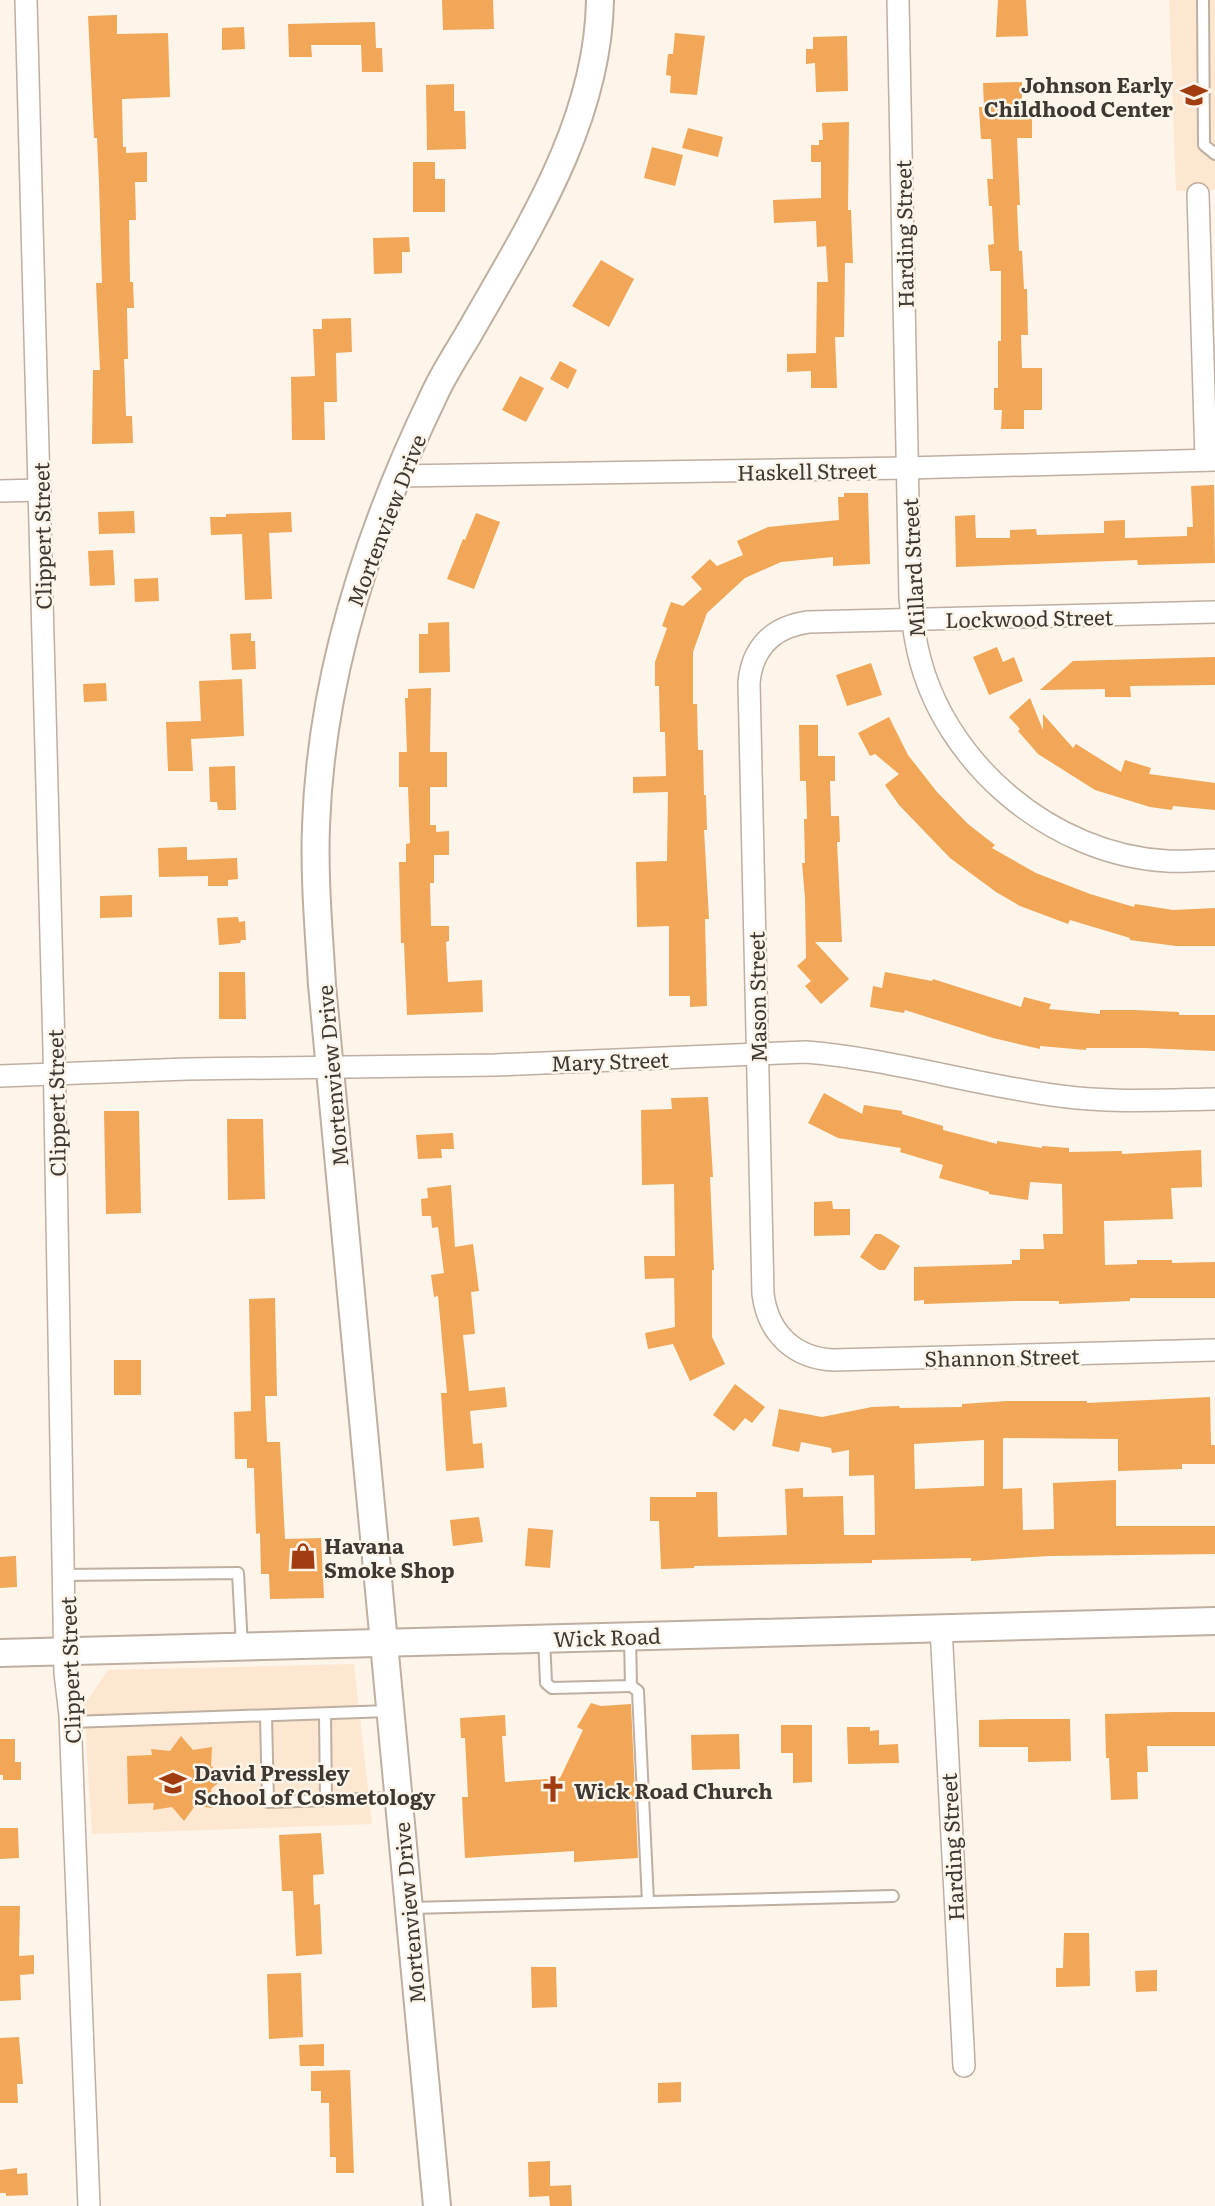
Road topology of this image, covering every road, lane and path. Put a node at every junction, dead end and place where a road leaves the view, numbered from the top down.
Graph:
1 (26, 0) edge
2 (600, 0) edge
3 (898, 0) edge
4 (1203, 0) edge
5 (1215, 154) edge
6 (1198, 194) dead end
7 (1211, 460) edge
8 (907, 468) junction
9 (398, 476) junction
10 (40, 490) junction
11 (0, 491) edge
12 (1215, 612) edge
13 (913, 619) junction
14 (765, 642) joint
15 (1215, 860) edge
16 (757, 1054) junction
17 (330, 1069) junction
18 (53, 1075) junction
19 (0, 1076) edge
20 (1215, 1099) edge
21 (792, 1347) joint
22 (1215, 1350) edge
23 (65, 1575) junction
24 (1215, 1620) edge
25 (941, 1627) junction
26 (631, 1636) junction
27 (544, 1638) junction
28 (383, 1642) junction
29 (242, 1647) junction
30 (65, 1652) junction
31 (0, 1653) edge
32 (631, 1686) junction
33 (389, 1712) junction
34 (325, 1714) junction
35 (266, 1716) junction
36 (71, 1722) junction
37 (397, 1798) junction
38 (326, 1800) junction
39 (893, 1896) dead end
40 (648, 1902) junction
41 (408, 1908) junction
42 (964, 2066) dead end
43 (89, 2206) edge
44 (437, 2206) edge

1 - 10 street, Clippert Street
2 - 9 street, Mortenview Drive
3 - 8 street, Harding Street
4 - 5 lane
6 - 7 street
7 - 8 street, Haskell Street
8 - 9 street, Haskell Street
8 - 13 street, Millard Street
9 - 17 street, Mortenview Drive
10 - 11 street
10 - 18 street, Clippert Street
12 - 13 street, Lockwood Street
13 - 14 street, Lockwood Street
13 - 15 street, Millard Street
14 - 16 street, Mason Street
16 - 17 street, Mary Street
16 - 20 street, Mary Street
16 - 21 street, Mason Street
17 - 18 street, Mary Street
17 - 28 street, Mortenview Drive
18 - 19 street, Mary Street
18 - 23 street, Clippert Street
21 - 22 street, Shannon Street
23 - 29 lane
23 - 30 street, Clippert Street
24 - 25 street, Wick Road
25 - 26 street, Wick Road
25 - 42 street, Harding Street
26 - 27 street, Wick Road
26 - 32 lane
27 - 28 street, Wick Road
27 - 32 lane
28 - 29 street, Wick Road
28 - 33 street, Mortenview Drive
29 - 30 street, Wick Road
30 - 31 street, Wick Road
30 - 36 street, Clippert Street
32 - 40 lane
33 - 34 lane
33 - 37 street, Mortenview Drive
34 - 35 lane
34 - 38 lane
35 - 36 lane
35 - 38 lane
36 - 43 street, Clippert Street
37 - 38 lane
37 - 41 street, Mortenview Drive
39 - 40 lane
40 - 41 lane
41 - 44 street, Mortenview Drive

